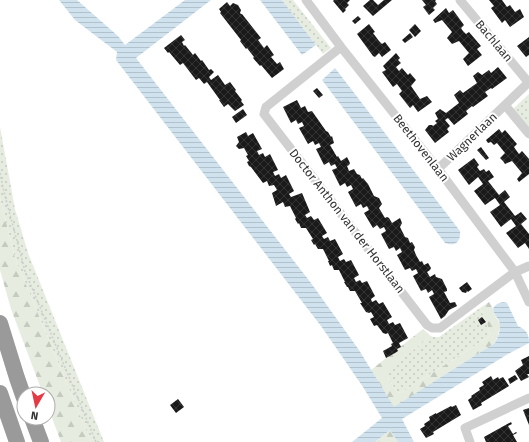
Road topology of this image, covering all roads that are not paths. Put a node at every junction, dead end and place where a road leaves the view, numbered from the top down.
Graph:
1 (306, 0) edge
2 (460, 0) edge
3 (341, 47) junction
4 (529, 83) edge
5 (505, 105) junction
6 (529, 134) edge
7 (438, 169) junction
8 (529, 266) edge
9 (515, 272) junction
10 (529, 302) edge
11 (0, 323) edge
12 (20, 386) edge
13 (0, 393) edge
14 (529, 398) edge
15 (35, 426) edge
16 (17, 442) edge
17 (41, 442) edge
18 (470, 442) edge

1 - 3 street, Beethovenlaan
2 - 4 street, Bachlaan
3 - 7 street, Beethovenlaan
3 - 9 street, Doctor Anthon van der Horstlaan
4 - 5 street, Wagnerlaan
5 - 6 street, Wagnerlaan
5 - 7 street, Wagnerlaan
7 - 9 street, Beethovenlaan
8 - 9 street
9 - 10 street, Beethovenlaan
11 - 12 highway
13 - 16 highway
14 - 18 street
15 - 17 highway

